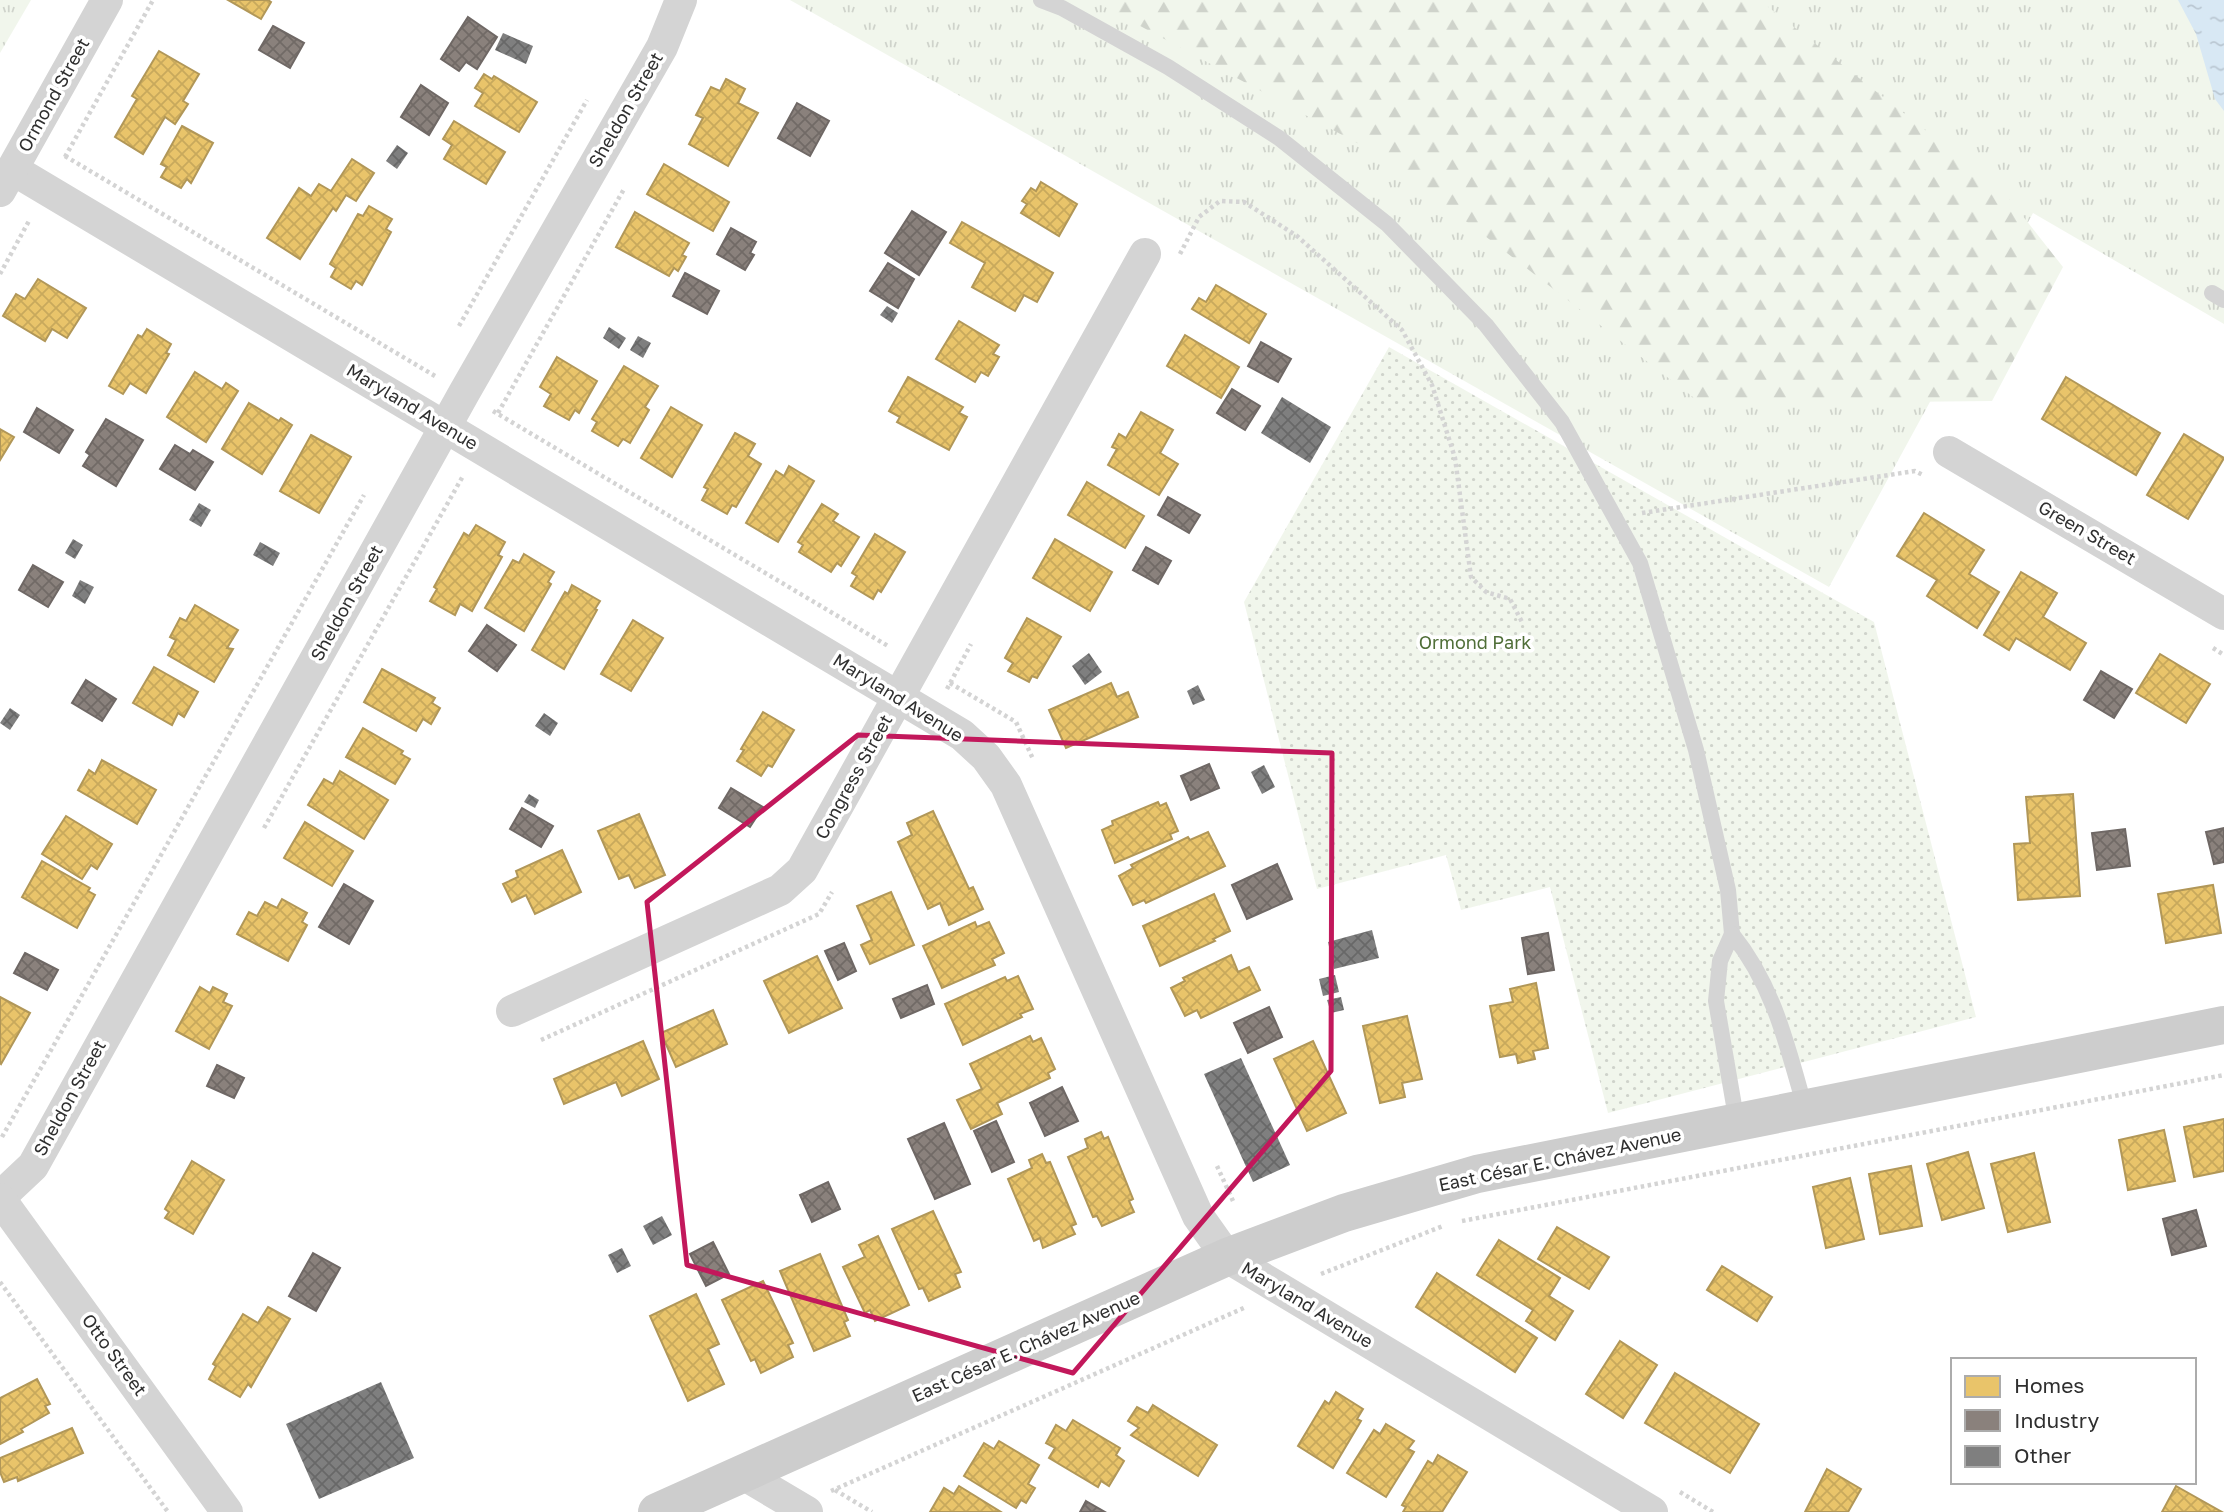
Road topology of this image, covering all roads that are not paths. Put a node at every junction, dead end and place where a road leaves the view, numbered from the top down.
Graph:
1 (107, 0) edge
2 (681, 0) edge
3 (1041, 0) edge
4 (6, 180) edge
5 (1144, 254) dead end
6 (445, 428) junction
7 (1949, 452) dead end
8 (2224, 614) edge
9 (898, 697) junction
10 (1732, 934) junction
11 (512, 1011) dead end
12 (2224, 1026) edge
13 (1805, 1108) junction
14 (1737, 1123) junction
15 (0, 1198) edge
16 (1227, 1258) junction
17 (743, 1474) junction
18 (802, 1509) edge
19 (227, 1512) edge
20 (657, 1512) edge
21 (1652, 1512) edge

1 - 4 street, Ormond Street
2 - 6 street, Sheldon Street
3 - 10 lane
4 - 6 street, Maryland Avenue
5 - 9 street, Congress Street
6 - 9 street, Maryland Avenue
6 - 15 street, Sheldon Street
7 - 8 street, Green Street
9 - 11 street, Congress Street
9 - 16 street, Maryland Avenue
10 - 13 lane
10 - 14 lane
12 - 13 street, East César E. Chávez Avenue
13 - 14 street, East César E. Chávez Avenue
14 - 16 street, East César E. Chávez Avenue
15 - 19 street, Otto Street
16 - 17 street, East César E. Chávez Avenue
16 - 21 street, Maryland Avenue
17 - 18 street
17 - 20 street, East César E. Chávez Avenue

